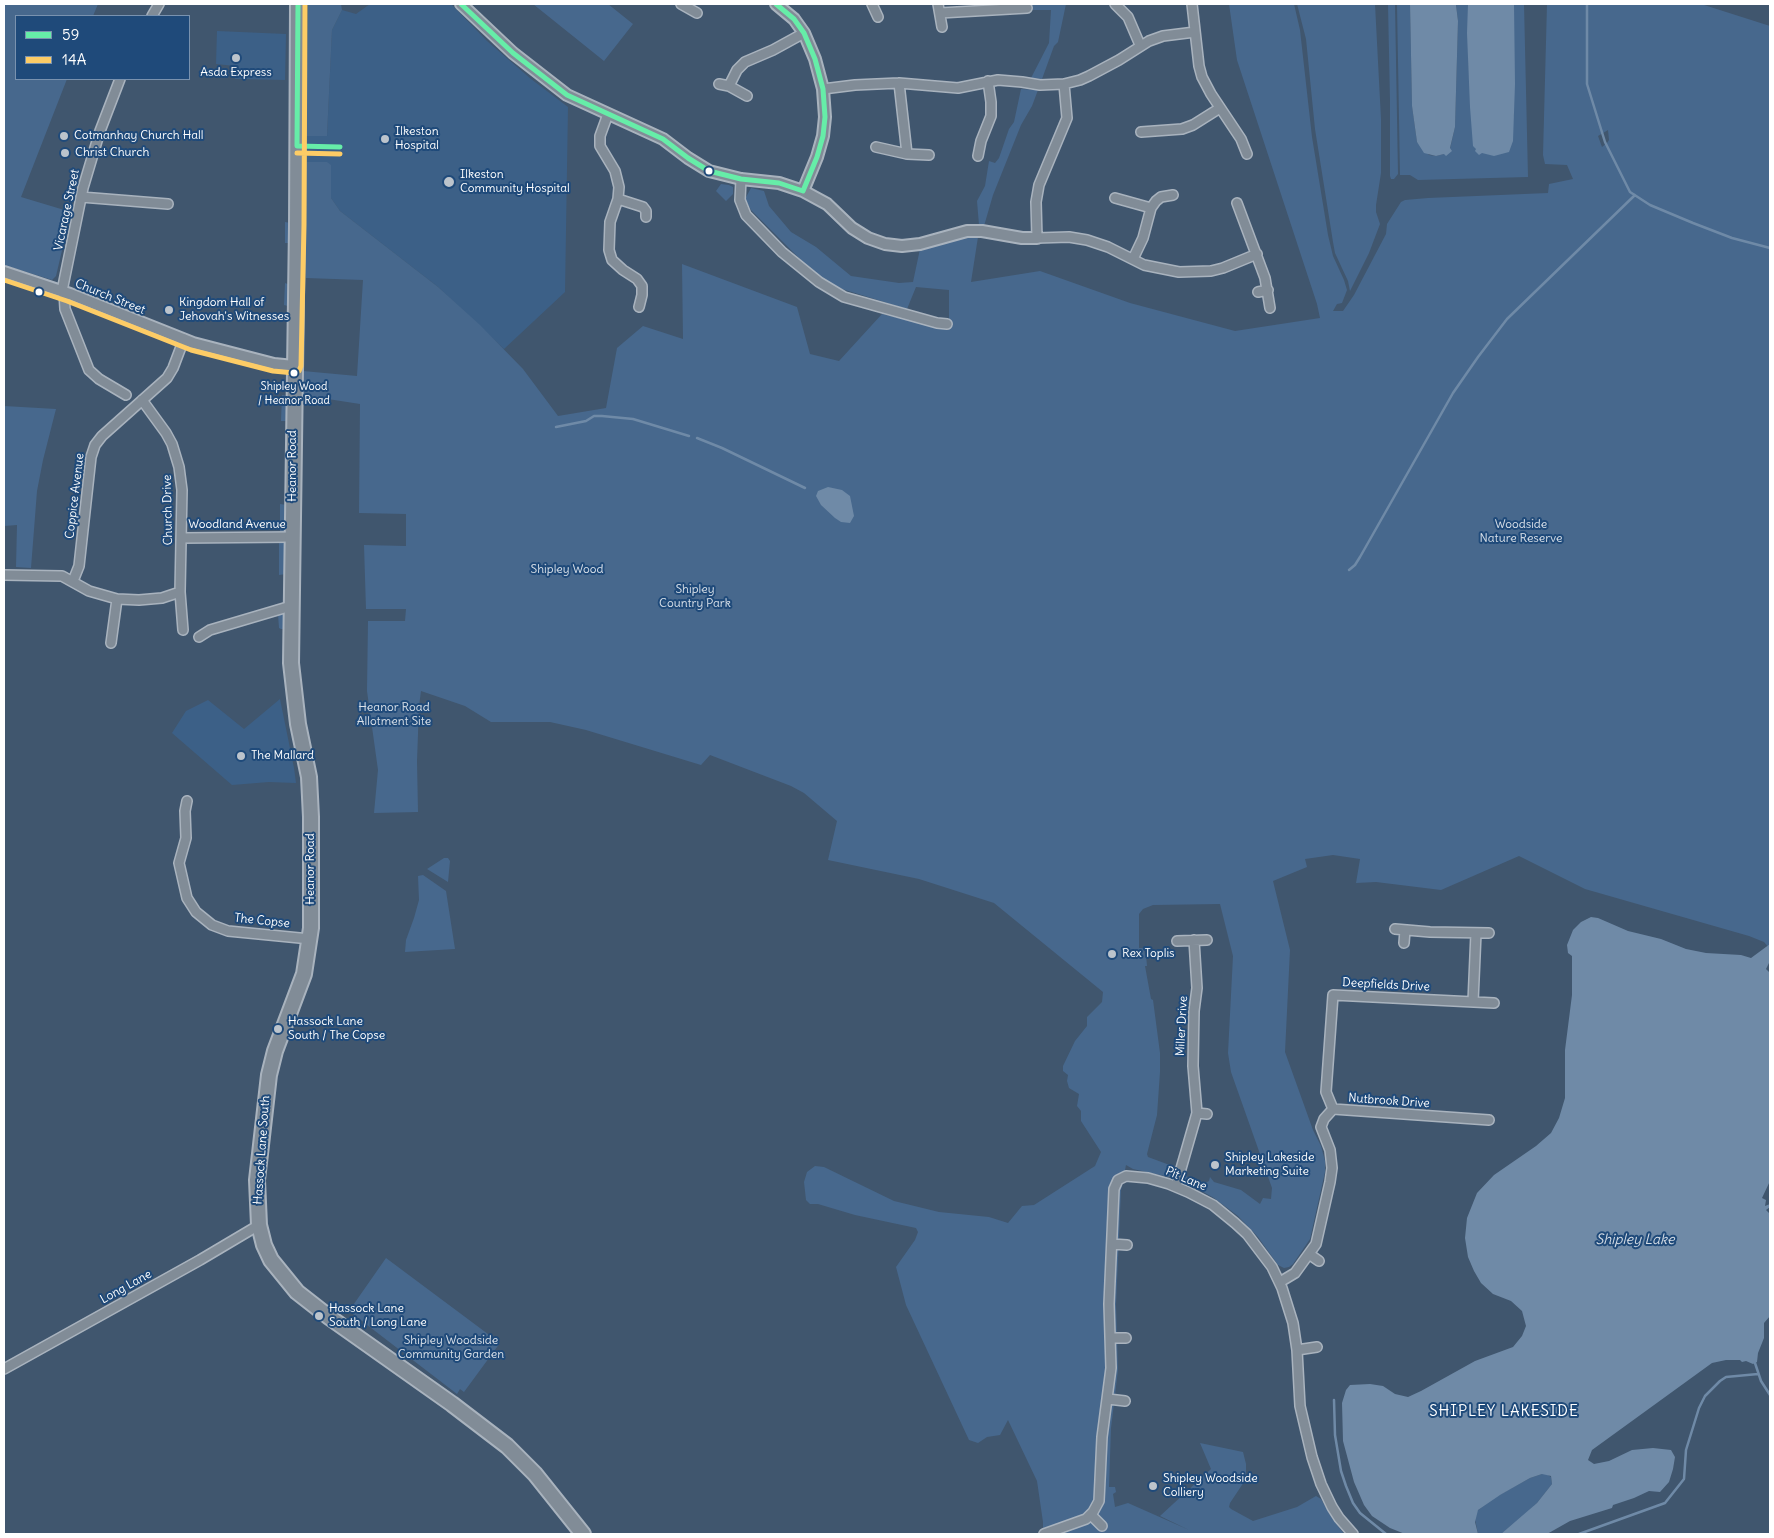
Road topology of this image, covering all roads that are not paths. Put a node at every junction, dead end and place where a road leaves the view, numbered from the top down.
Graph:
1 (159, 4) edge
2 (298, 4) edge
3 (461, 4) edge
4 (776, 4) edge
5 (872, 4) edge
6 (1115, 4) edge
7 (1192, 4) edge
8 (685, 5) edge
9 (1010, 6) edge
10 (939, 8) edge
11 (1027, 8) dead end
12 (697, 13) dead end
13 (153, 15) edge
14 (878, 17) dead end
15 (942, 27) dead end
16 (1195, 32) junction
17 (804, 33) junction
18 (1140, 45) junction
19 (120, 80) edge
20 (988, 81) junction
21 (899, 83) junction
22 (719, 84) dead end
23 (1064, 84) junction
24 (729, 86) junction
25 (823, 90) junction
26 (747, 96) dead end
27 (1220, 108) junction
28 (608, 114) junction
29 (1142, 131) dead end
30 (1250, 135) dead end
31 (1241, 139) junction
32 (876, 147) dead end
33 (907, 154) junction
34 (1247, 154) dead end
35 (929, 155) dead end
36 (978, 156) dead end
37 (741, 179) junction
38 (803, 190) junction
39 (1173, 195) dead end
40 (81, 197) junction
41 (1115, 198) dead end
42 (618, 199) junction
43 (1237, 203) dead end
44 (168, 204) dead end
45 (1151, 208) junction
46 (646, 217) dead end
47 (1255, 221) dead end
48 (1246, 225) junction
49 (1037, 238) junction
50 (1256, 254) junction
51 (1133, 259) junction
52 (4, 272) edge
53 (1268, 290) junction
54 (63, 292) junction
55 (1258, 292) dead end
56 (639, 307) dead end
57 (1270, 308) dead end
58 (948, 324) dead end
59 (184, 339) junction
60 (294, 366) junction
61 (126, 395) dead end
62 (142, 400) junction
63 (292, 537) junction
64 (182, 538) junction
65 (4, 575) edge
66 (73, 581) junction
67 (180, 592) junction
68 (117, 599) junction
69 (292, 606) junction
70 (183, 630) dead end
71 (199, 637) dead end
72 (111, 643) dead end
73 (187, 801) dead end
74 (174, 816) dead end
75 (185, 816) junction
76 (1395, 930) dead end
77 (1405, 930) junction
78 (310, 933) junction
79 (1476, 933) junction
80 (1489, 933) dead end
81 (1194, 940) junction
82 (1207, 940) dead end
83 (1177, 941) dead end
84 (1404, 943) dead end
85 (1473, 1002) junction
86 (1494, 1003) dead end
87 (1333, 1109) junction
88 (1197, 1113) junction
89 (1207, 1114) dead end
90 (1489, 1120) dead end
91 (1176, 1186) junction
92 (259, 1225) junction
93 (1112, 1244) junction
94 (1127, 1245) dead end
95 (1309, 1254) junction
96 (1319, 1262) dead end
97 (1280, 1282) junction
98 (1111, 1338) junction
99 (1126, 1338) dead end
100 (1318, 1347) dead end
101 (1297, 1350) junction
102 (4, 1369) edge
103 (1108, 1399) junction
104 (1125, 1401) dead end
105 (1091, 1515) junction
106 (1102, 1526) dead end
107 (583, 1534) edge
108 (1044, 1534) edge
109 (1353, 1534) edge

1 - 13 street
2 - 60 main road, Heanor Road
3 - 28 street
4 - 17 street
5 - 14 street
6 - 18 street
7 - 16 street
8 - 12 street
9 - 10 street
9 - 11 street
10 - 15 street
16 - 18 street
16 - 27 street
17 - 24 street
17 - 25 street
18 - 23 street
19 - 40 street, Vicarage Street
20 - 21 street
20 - 23 street
20 - 36 street
21 - 25 street
21 - 33 street
22 - 24 street
23 - 49 street
24 - 26 street
25 - 38 street
27 - 29 street
27 - 31 street
28 - 37 street
28 - 42 street
30 - 31 street
31 - 34 street
32 - 33 street
33 - 35 street
37 - 38 street
37 - 58 street
38 - 49 street
39 - 45 street
40 - 44 street
40 - 54 street, Vicarage Street
41 - 45 street
42 - 46 street
42 - 56 street
43 - 48 street
45 - 51 street
47 - 48 street
48 - 50 street
49 - 51 street
50 - 51 street
50 - 53 street
52 - 54 street, Church Street
53 - 55 street
53 - 57 street
54 - 59 street, Church Street
54 - 61 street
59 - 60 street, Church Street
59 - 62 street, Coppice Avenue
60 - 63 main road, Heanor Road
62 - 64 street, Church Drive
62 - 66 street, Coppice Avenue
63 - 64 street, Woodland Avenue
63 - 69 main road, Heanor Road
64 - 67 street, Church Drive
65 - 66 street
66 - 68 street
67 - 68 street
67 - 70 street, Church Drive
68 - 72 street
69 - 71 street
69 - 78 main road, Heanor Road
73 - 75 street, The Copse
74 - 75 street
75 - 78 street, The Copse
76 - 77 street
77 - 79 street
77 - 84 street
78 - 92 main road, Hassock Lane South
79 - 80 street
79 - 85 street
81 - 82 street
81 - 83 street
81 - 88 street, Miller Drive
85 - 86 street, Deepfields Drive
85 - 87 street, Deepfields Drive
87 - 90 street, Nutbrook Drive
87 - 95 street, Nutbrook Drive
88 - 89 street
88 - 91 street, Miller Drive
91 - 93 street, Pit Lane
91 - 97 street, Pit Lane
92 - 102 street, Long Lane
92 - 107 main road, Hassock Lane South
93 - 94 street
93 - 98 street, Pit Lane
95 - 96 street
95 - 97 street, Nutbrook Drive
97 - 101 street, Pit Lane
98 - 99 street
98 - 103 street, Pit Lane
100 - 101 street
101 - 109 street, Pit Lane
103 - 104 street
103 - 105 street, Pit Lane
105 - 106 street
105 - 108 street

